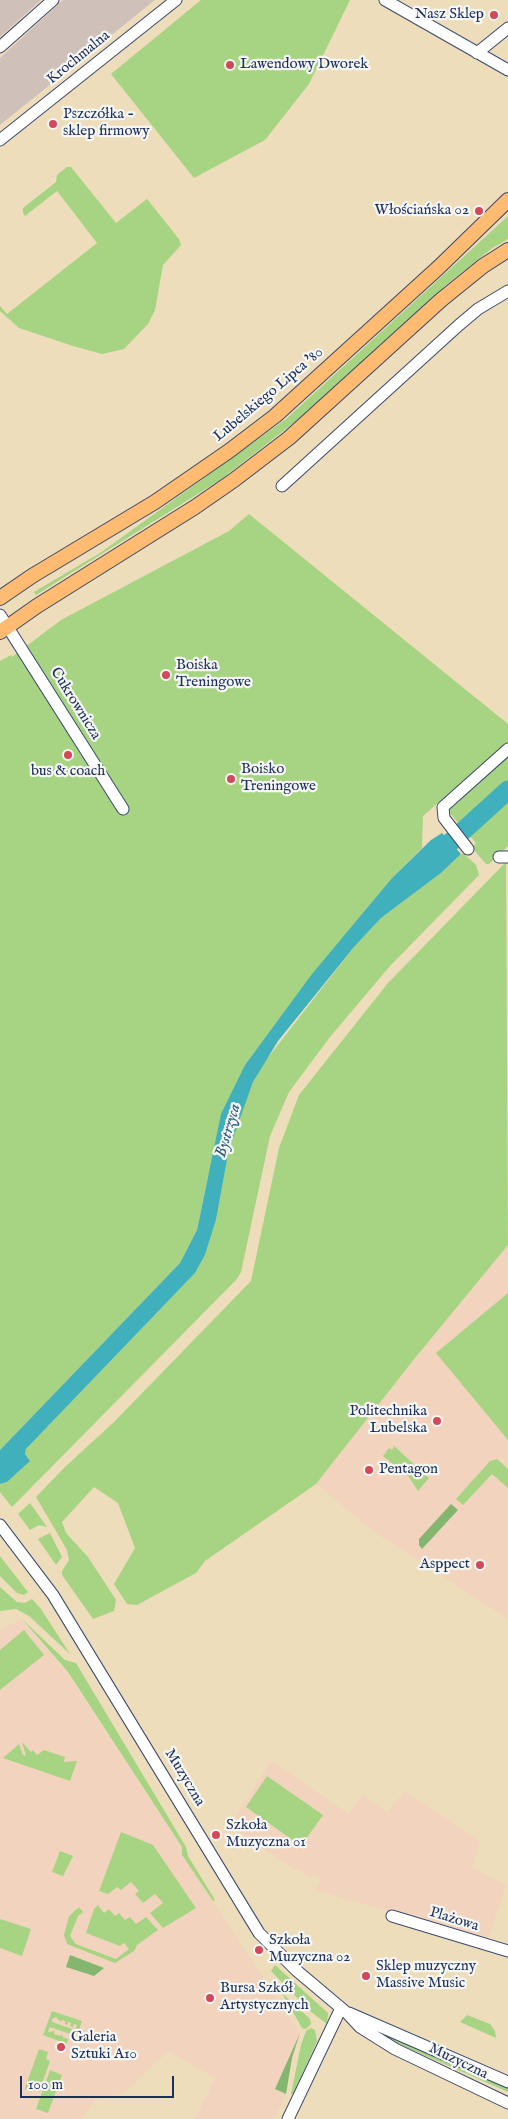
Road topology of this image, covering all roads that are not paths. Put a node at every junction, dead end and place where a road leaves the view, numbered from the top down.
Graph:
1 (53, 0) edge
2 (176, 0) edge
3 (385, 0) edge
4 (508, 28) edge
5 (0, 47) edge
6 (477, 53) junction
7 (508, 70) edge
8 (0, 140) edge
9 (508, 200) edge
10 (508, 250) edge
11 (508, 291) edge
12 (282, 486) dead end
13 (0, 598) edge
14 (3, 624) edge
15 (508, 748) edge
16 (123, 809) dead end
17 (468, 849) dead end
18 (0, 1525) edge
19 (392, 1916) dead end
20 (508, 1951) edge
21 (344, 2011) junction
22 (508, 2082) edge
23 (508, 2103) edge
24 (288, 2119) edge

1 - 5 street
2 - 8 street, Krochmalna
3 - 6 street
4 - 6 street
6 - 7 street
9 - 13 main road, Lubelskiego Lipca '80
10 - 14 main road
11 - 12 street
14 - 16 street, Cukrownicza
15 - 17 street
18 - 21 street, Muzyczna
19 - 20 street, Plażowa
21 - 22 street, Muzyczna
21 - 23 street, Muzyczna
21 - 24 street

